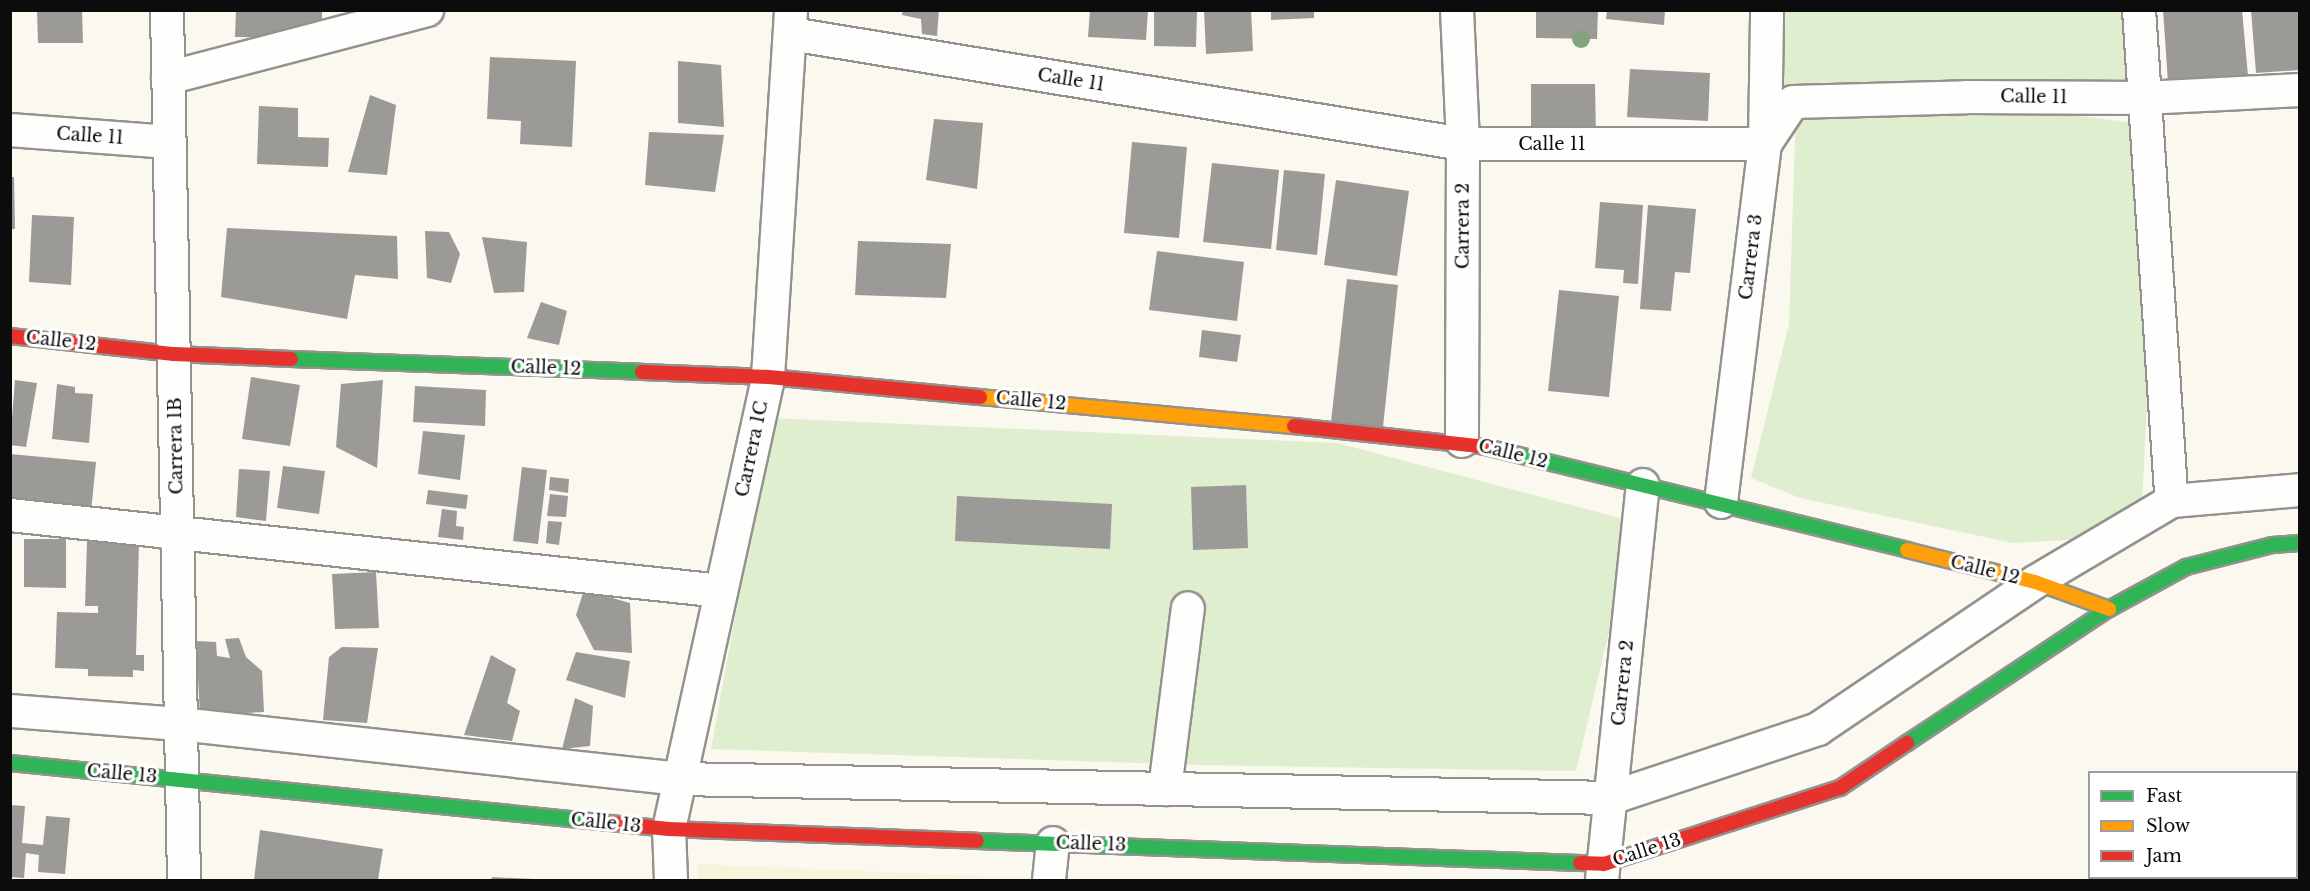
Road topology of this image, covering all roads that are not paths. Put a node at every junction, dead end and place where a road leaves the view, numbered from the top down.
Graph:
1 (167, 10) edge
2 (427, 10) edge
3 (1457, 10) edge
4 (1767, 10) edge
5 (2139, 10) edge
6 (791, 22) edge
7 (168, 78) junction
8 (2300, 90) edge
9 (2143, 98) junction
10 (10, 130) edge
11 (170, 142) junction
12 (1463, 144) junction
13 (1765, 144) junction
14 (10, 336) edge
15 (174, 354) junction
16 (768, 377) junction
17 (1462, 441) junction
18 (1643, 485) junction
19 (2300, 490) edge
20 (2172, 501) junction
21 (1721, 502) junction
22 (10, 515) edge
23 (178, 533) junction
24 (2300, 543) edge
25 (2034, 582) junction
26 (721, 591) junction
27 (1188, 608) dead end
28 (2109, 609) junction
29 (10, 711) edge
30 (180, 724) junction
31 (10, 763) edge
32 (680, 778) junction
33 (182, 779) junction
34 (1165, 789) junction
35 (1611, 798) junction
36 (669, 829) junction
37 (1053, 843) junction
38 (1603, 872) edge
39 (184, 880) edge
40 (671, 880) edge
41 (1048, 880) edge

1 - 7 street, Carrera 1B
2 - 7 street
3 - 12 street, Carrera 2
4 - 13 street, Carrera 3
5 - 9 street
6 - 12 street, Calle 11
6 - 16 street, Carrera 1C
7 - 11 street, Carrera 1B
8 - 9 street, Calle 11
9 - 13 street, Calle 11
9 - 20 street
10 - 11 street, Calle 11
11 - 15 street, Carrera 1B
12 - 13 street, Calle 11
12 - 17 street, Carrera 2
13 - 21 street, Carrera 3
14 - 15 street, Calle 12
15 - 16 street, Calle 12
15 - 23 street, Carrera 1B
16 - 17 street, Calle 12
16 - 26 street, Carrera 1C
17 - 18 street, Calle 12
18 - 21 street, Calle 12
18 - 35 street, Carrera 2
19 - 20 street, Calle 12
20 - 25 street, Calle 12
21 - 25 street, Calle 12
22 - 23 street
23 - 26 street
23 - 30 street, Carrera 1B
24 - 28 street
25 - 28 street, Calle 12
25 - 35 street
26 - 32 street, Carrera 1C
27 - 34 street
28 - 38 street, Calle 13
29 - 30 street
30 - 32 street
30 - 33 street, Carrera 1B
31 - 33 street, Calle 13
32 - 34 street
32 - 36 street, Carrera 1C
33 - 36 street, Calle 13
33 - 39 street, Carrera 1B
34 - 35 street
35 - 38 street, Carrera 2
36 - 37 street, Calle 13
36 - 40 street, Carrera 1C
37 - 38 street, Calle 13
37 - 41 street

